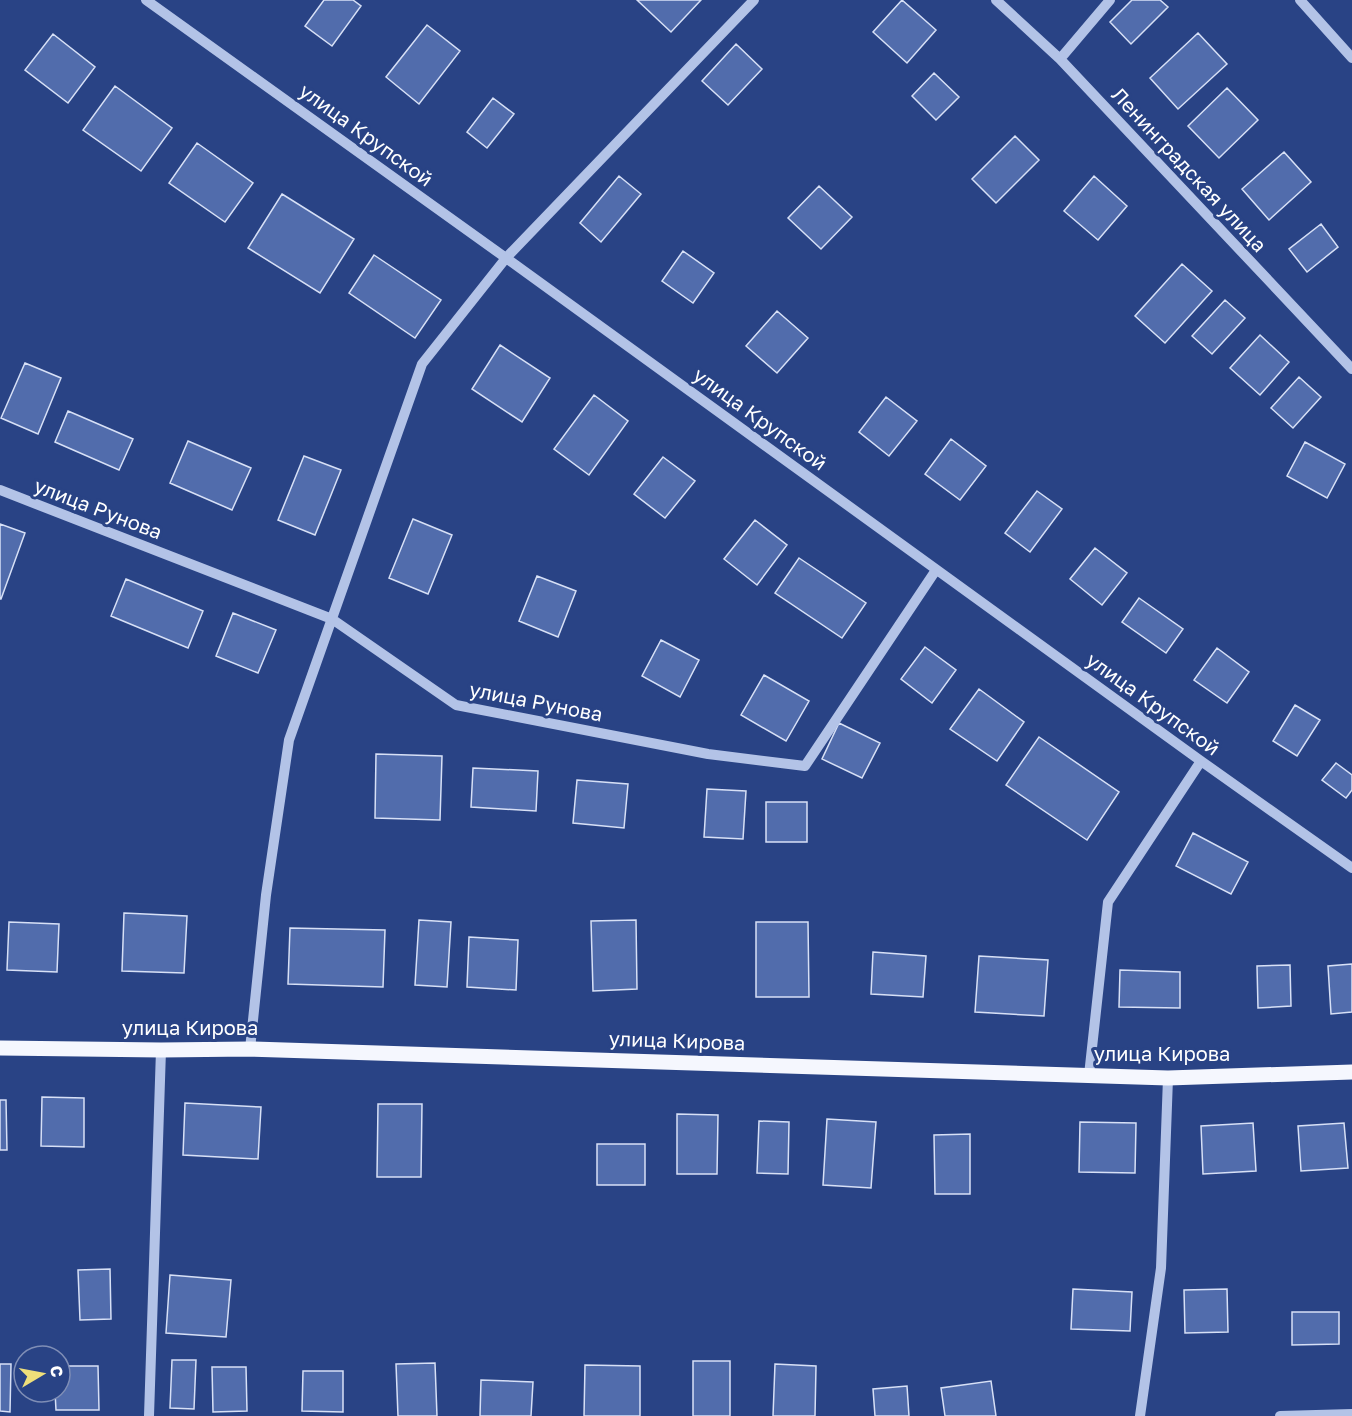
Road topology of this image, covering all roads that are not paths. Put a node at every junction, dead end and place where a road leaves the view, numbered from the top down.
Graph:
1 (146, 0) edge
2 (754, 0) edge
3 (996, 0) edge
4 (1110, 0) edge
5 (1300, 0) edge
6 (1352, 58) edge
7 (1060, 59) junction
8 (506, 258) junction
9 (1352, 369) edge
10 (0, 490) edge
11 (936, 570) junction
12 (332, 619) junction
13 (1201, 761) junction
14 (1352, 868) edge
15 (0, 1048) edge
16 (250, 1049) junction
17 (161, 1050) junction
18 (1352, 1072) edge
19 (1089, 1075) junction
20 (1168, 1078) junction
21 (1352, 1414) edge
22 (149, 1416) edge
23 (1140, 1416) edge
24 (1280, 1416) edge

1 - 8 street, улица Крупской
2 - 8 street
3 - 7 street, Ленинградская улица
4 - 7 street
5 - 6 street
7 - 9 street, Ленинградская улица
8 - 11 street, улица Крупской
8 - 12 street
10 - 12 street, улица Рунова
11 - 12 street, улица Рунова
11 - 13 street, улица Крупской
12 - 16 street
13 - 14 street, улица Крупской
13 - 19 street
15 - 17 main road, улица Кирова
16 - 17 main road, улица Кирова
16 - 19 main road, улица Кирова
17 - 22 street
18 - 20 main road, улица Кирова
19 - 20 main road, улица Кирова
20 - 23 street
21 - 24 street

